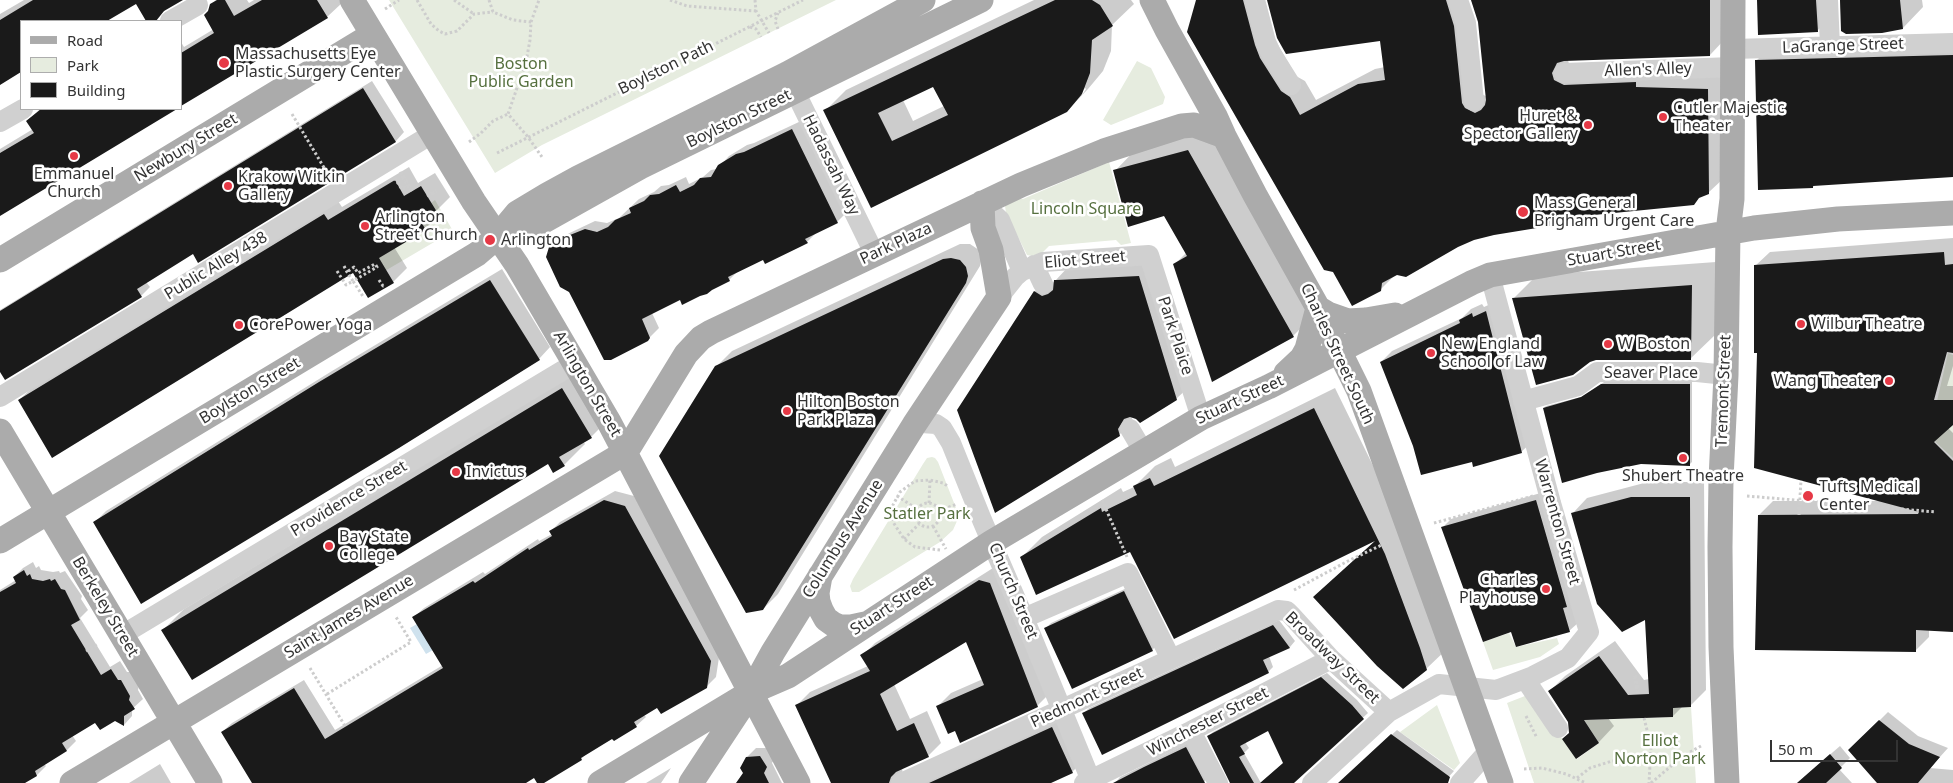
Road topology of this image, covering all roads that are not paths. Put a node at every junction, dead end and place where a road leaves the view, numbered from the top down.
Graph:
1 (352, 0) edge
2 (923, 0) edge
3 (981, 0) edge
4 (1152, 0) edge
5 (1255, 0) edge
6 (1458, 0) edge
7 (1733, 0) edge
8 (1828, 0) edge
9 (198, 5) dead end
10 (172, 20) edge
11 (372, 35) junction
12 (1953, 43) edge
13 (1830, 46) junction
14 (1733, 58) junction
15 (1564, 73) dead end
16 (791, 83) junction
17 (1291, 85) dead end
18 (1474, 101) dead end
19 (21, 110) edge
20 (0, 122) edge
21 (432, 134) junction
22 (1224, 136) junction
23 (982, 203) junction
24 (1953, 213) edge
25 (1728, 232) junction
26 (497, 237) junction
27 (875, 255) junction
28 (1149, 255) joint
29 (0, 260) edge
30 (1028, 268) junction
31 (1490, 276) junction
32 (1043, 284) dead end
33 (999, 297) junction
34 (1318, 308) junction
35 (1422, 309) junction
36 (1339, 351) junction
37 (575, 363) junction
38 (1726, 375) junction
39 (1268, 387) junction
40 (0, 397) edge
41 (1523, 401) junction
42 (1201, 418) junction
43 (914, 425) junction
44 (1130, 429) dead end
45 (0, 431) edge
46 (1143, 451) junction
47 (626, 452) junction
48 (47, 512) junction
49 (0, 541) edge
50 (992, 542) junction
51 (820, 576) junction
52 (1274, 610) joint
53 (1024, 618) junction
54 (865, 624) junction
55 (122, 635) junction
56 (1171, 658) junction
57 (1331, 659) junction
58 (1525, 679) junction
59 (1467, 686) junction
60 (750, 692) junction
61 (1063, 710) junction
62 (1389, 712) junction
63 (174, 723) junction
64 (1558, 728) dead end
65 (1191, 731) junction
66 (1490, 749) junction
67 (1089, 782) edge
68 (72, 783) edge
69 (210, 783) edge
70 (600, 783) edge
71 (691, 783) edge
72 (798, 783) edge
73 (901, 783) edge
74 (1218, 783) edge
75 (1312, 783) edge
76 (1460, 783) edge
77 (1501, 783) edge
78 (1727, 783) edge

1 - 11 main road, Arlington Street
2 - 16 main road, Boylston Street
3 - 16 main road, Boylston Street
4 - 22 main road, Charles Street South
5 - 17 street
6 - 18 street
7 - 14 main road, Tremont Street
8 - 13 street
9 - 10 street
11 - 21 main road, Arlington Street
11 - 29 main road, Newbury Street
12 - 13 street, LaGrange Street
13 - 14 street, LaGrange Street
14 - 15 street, Allen's Alley
14 - 25 main road, Tremont Street
16 - 26 main road, Boylston Street
16 - 27 street, Hadassah Way
19 - 20 street
21 - 26 main road, Arlington Street
21 - 40 street, Public Alley 438
22 - 23 main road, Park Plaza
22 - 34 main road, Charles Street South
23 - 27 main road, Park Plaza
23 - 30 street
23 - 33 main road
24 - 25 main road, Stuart Street
25 - 31 main road, Stuart Street
25 - 38 main road, Tremont Street
26 - 37 main road, Arlington Street
26 - 48 main road, Boylston Street
27 - 47 main road, Park Plaza
28 - 30 street, Eliot Street
28 - 42 street, Park Plaice
30 - 32 street
30 - 33 street, Columbus Avenue
31 - 35 main road, Stuart Street
31 - 41 street, Warrenton Street
33 - 43 main road, Columbus Avenue
34 - 35 main road
34 - 36 main road, Charles Street South
34 - 39 main road
35 - 36 main road, Stuart Street
36 - 39 main road, Stuart Street
36 - 59 main road, Charles Street South
37 - 47 main road, Arlington Street
37 - 55 street, Providence Street
38 - 41 street, Seaver Place
38 - 78 main road, Tremont Street
39 - 42 main road, Stuart Street
41 - 58 street, Warrenton Street
42 - 46 main road, Stuart Street
43 - 50 street, Church Street
43 - 51 main road, Columbus Avenue
44 - 46 street
45 - 48 main road, Berkeley Street
46 - 50 main road, Stuart Street
47 - 60 main road, Arlington Street
47 - 63 main road, Saint James Avenue
48 - 49 main road, Boylston Street
48 - 55 main road, Berkeley Street
50 - 53 street, Church Street
50 - 54 main road, Stuart Street
51 - 54 main road
51 - 60 main road, Columbus Avenue
52 - 56 street, Piedmont Street
52 - 57 street, Broadway Street
53 - 56 street
53 - 61 street, Church Street
54 - 60 main road, Stuart Street
55 - 63 main road, Berkeley Street
56 - 61 street, Piedmont Street
57 - 62 street, Broadway Street
57 - 65 street, Winchester Street
58 - 59 street, Warrenton Street
58 - 64 street
59 - 62 street, Warrenton Street
59 - 66 main road, Charles Street South
60 - 70 main road, Stuart Street
60 - 71 main road, Columbus Avenue
60 - 72 main road, Arlington Street
61 - 67 street, Church Street
61 - 73 street, Piedmont Street
62 - 75 street, Warrenton Street
63 - 68 main road, Saint James Avenue
63 - 69 main road, Berkeley Street
65 - 67 street, Winchester Street
65 - 74 street
66 - 76 street
66 - 77 main road, Charles Street South

